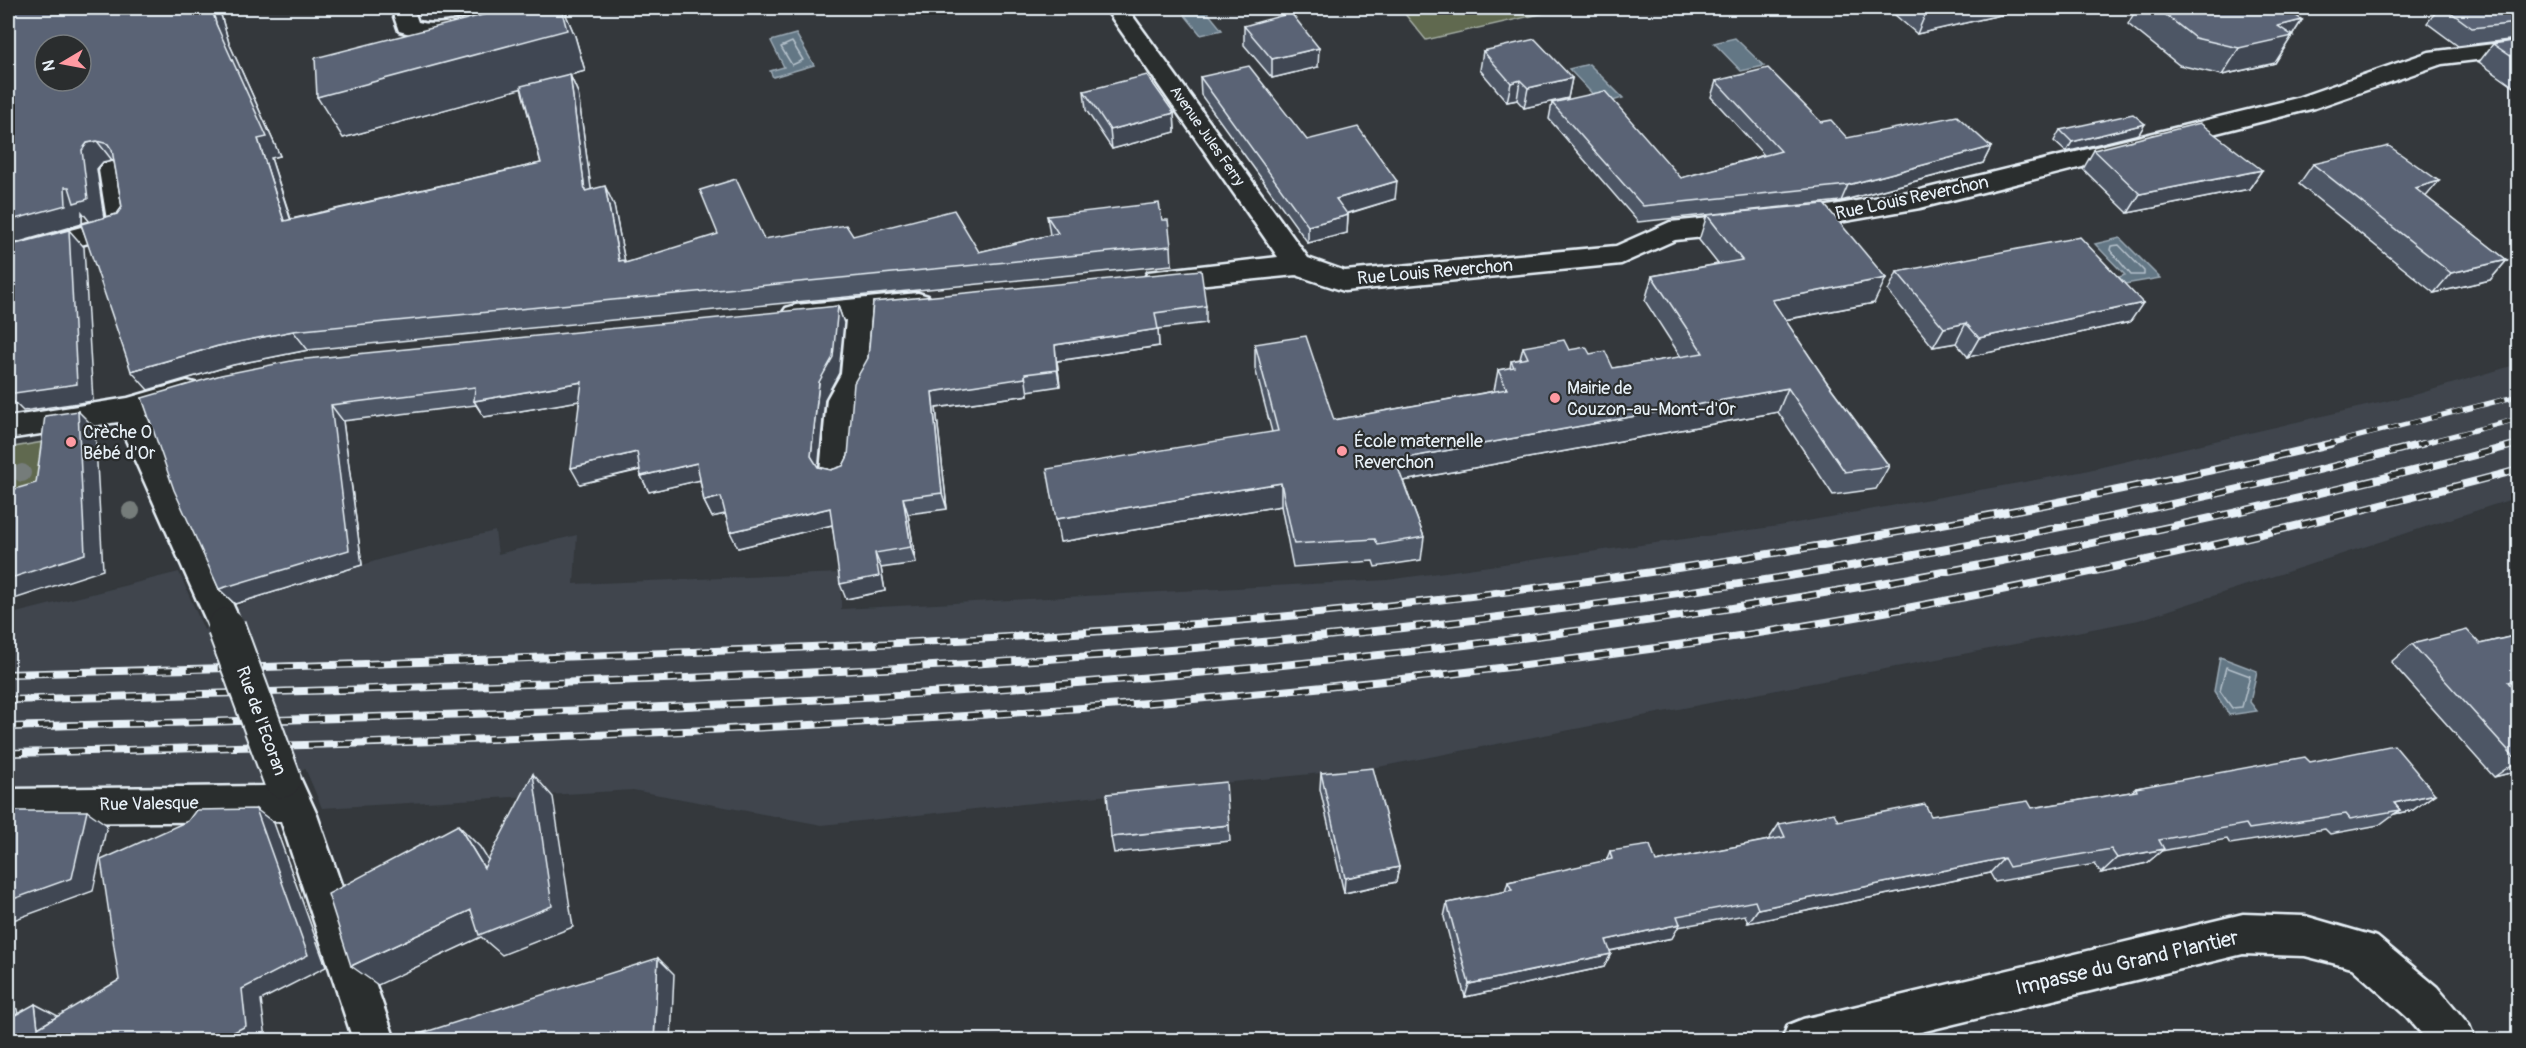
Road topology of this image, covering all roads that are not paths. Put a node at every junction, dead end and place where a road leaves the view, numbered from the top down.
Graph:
1 (402, 8) edge
2 (516, 8) edge
3 (1116, 8) edge
4 (2518, 48) edge
5 (112, 170) edge
6 (8, 256) edge
7 (1298, 265) junction
8 (1133, 281) edge
9 (944, 300) edge
10 (862, 308) junction
11 (768, 318) edge
12 (213, 384) edge
13 (128, 409) junction
14 (8, 428) edge
15 (836, 472) edge
16 (287, 791) junction
17 (8, 809) edge
18 (374, 1041) edge
19 (1803, 1041) edge
20 (2454, 1041) edge

1 - 2 street
3 - 7 street, Avenue Jules Ferry
4 - 7 street, Rue Louis Reverchon
5 - 6 street
7 - 8 street
9 - 10 street
10 - 11 street
10 - 15 street
12 - 13 street
13 - 14 street
13 - 16 street, Rue de l'Ecoran, bridge
16 - 17 street, Rue Valesque
16 - 18 street, Rue de l'Ecoran
19 - 20 street, Impasse du Grand Plantier

